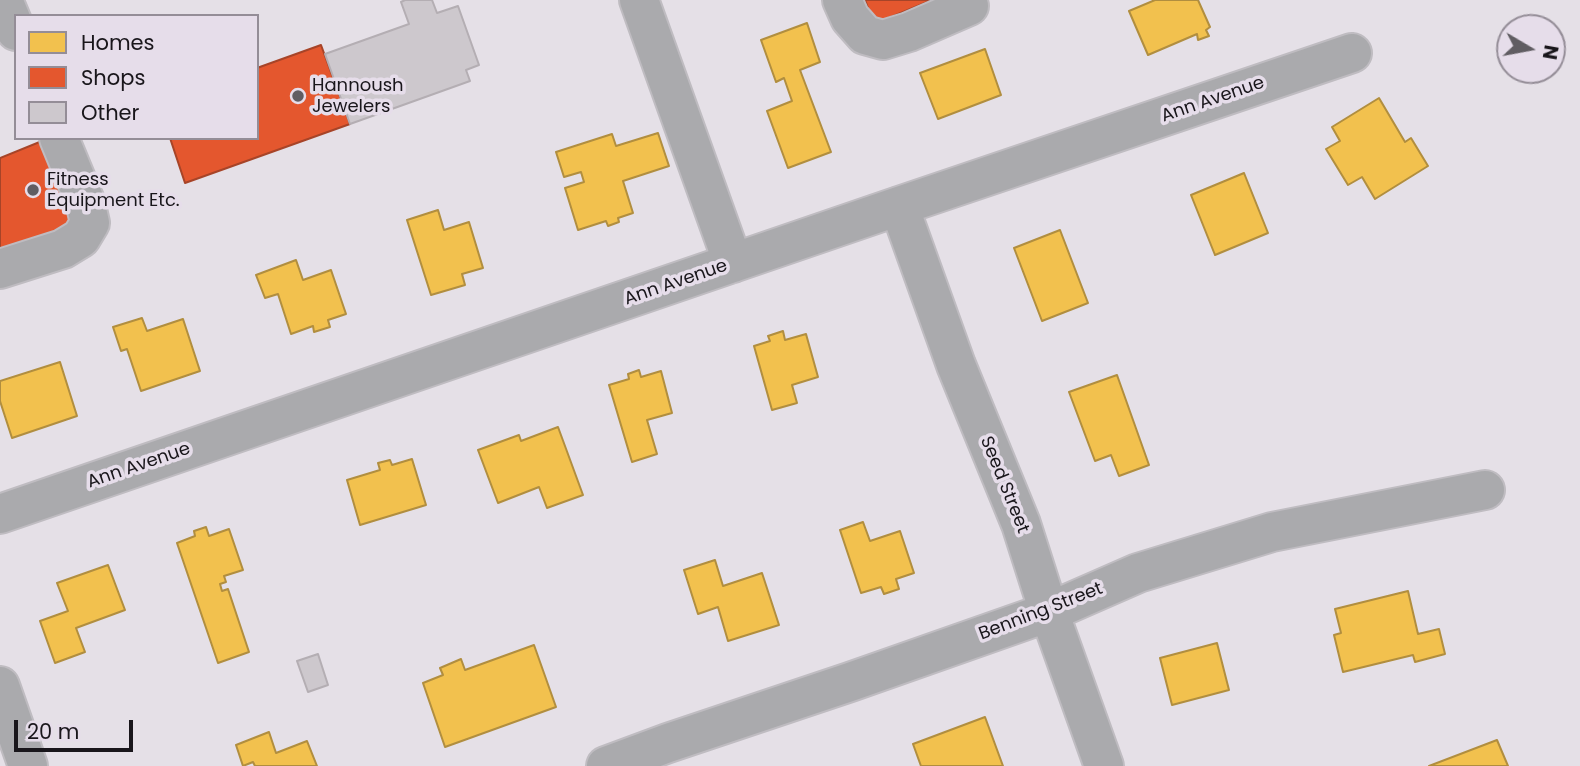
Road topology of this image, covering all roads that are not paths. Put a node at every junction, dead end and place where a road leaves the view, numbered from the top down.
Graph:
1 (3, 0) edge
2 (639, 0) edge
3 (842, 0) edge
4 (969, 6) dead end
5 (14, 26) edge
6 (1352, 53) dead end
7 (60, 140) edge
8 (899, 206) junction
9 (733, 263) junction
10 (0, 269) edge
11 (1485, 490) dead end
12 (0, 514) edge
13 (1049, 612) junction
14 (0, 686) edge
15 (28, 766) edge
16 (606, 766) edge
17 (1104, 766) edge

1 - 5 street
2 - 9 street
3 - 4 street
6 - 8 street, Ann Avenue
7 - 10 street
8 - 9 street, Ann Avenue
8 - 13 street, Seed Street
9 - 12 street, Ann Avenue
11 - 13 street, Benning Street
13 - 16 street, Benning Street
13 - 17 street, Seed Street
14 - 15 street

